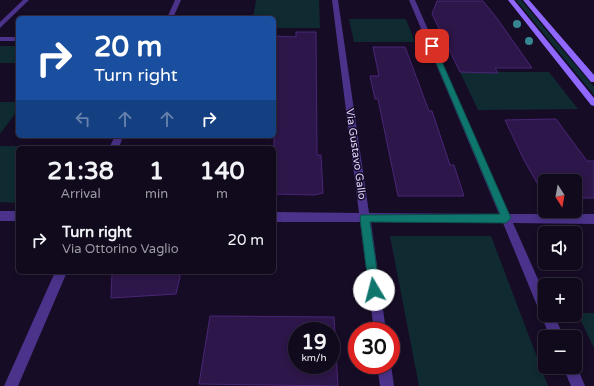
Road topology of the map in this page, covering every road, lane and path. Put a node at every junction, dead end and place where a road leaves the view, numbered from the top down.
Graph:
1 (26, 0) edge
2 (178, 0) edge
3 (334, 0) edge
4 (412, 0) edge
5 (511, 0) edge
6 (526, 0) edge
7 (171, 16) edge
8 (0, 26) edge
9 (0, 39) edge
10 (16, 39) edge
11 (594, 80) edge
12 (594, 103) edge
13 (0, 216) edge
14 (16, 216) edge
15 (276, 217) edge
16 (365, 218) junction
17 (506, 218) junction
18 (594, 219) edge
19 (60, 274) edge
20 (538, 293) edge
21 (379, 322) edge
22 (385, 374) edge
23 (573, 374) edge
24 (11, 386) edge
25 (387, 386) edge
26 (578, 386) edge

1 - 8 street
2 - 7 street
3 - 16 street, Via Gustavo Gallo
4 - 17 street
5 - 12 main road
6 - 11 main road
9 - 10 street
13 - 14 street
15 - 16 street
16 - 17 street
16 - 21 street, Via Gustavo Gallo
17 - 18 street
17 - 20 street
19 - 24 street
22 - 25 street
23 - 26 street

